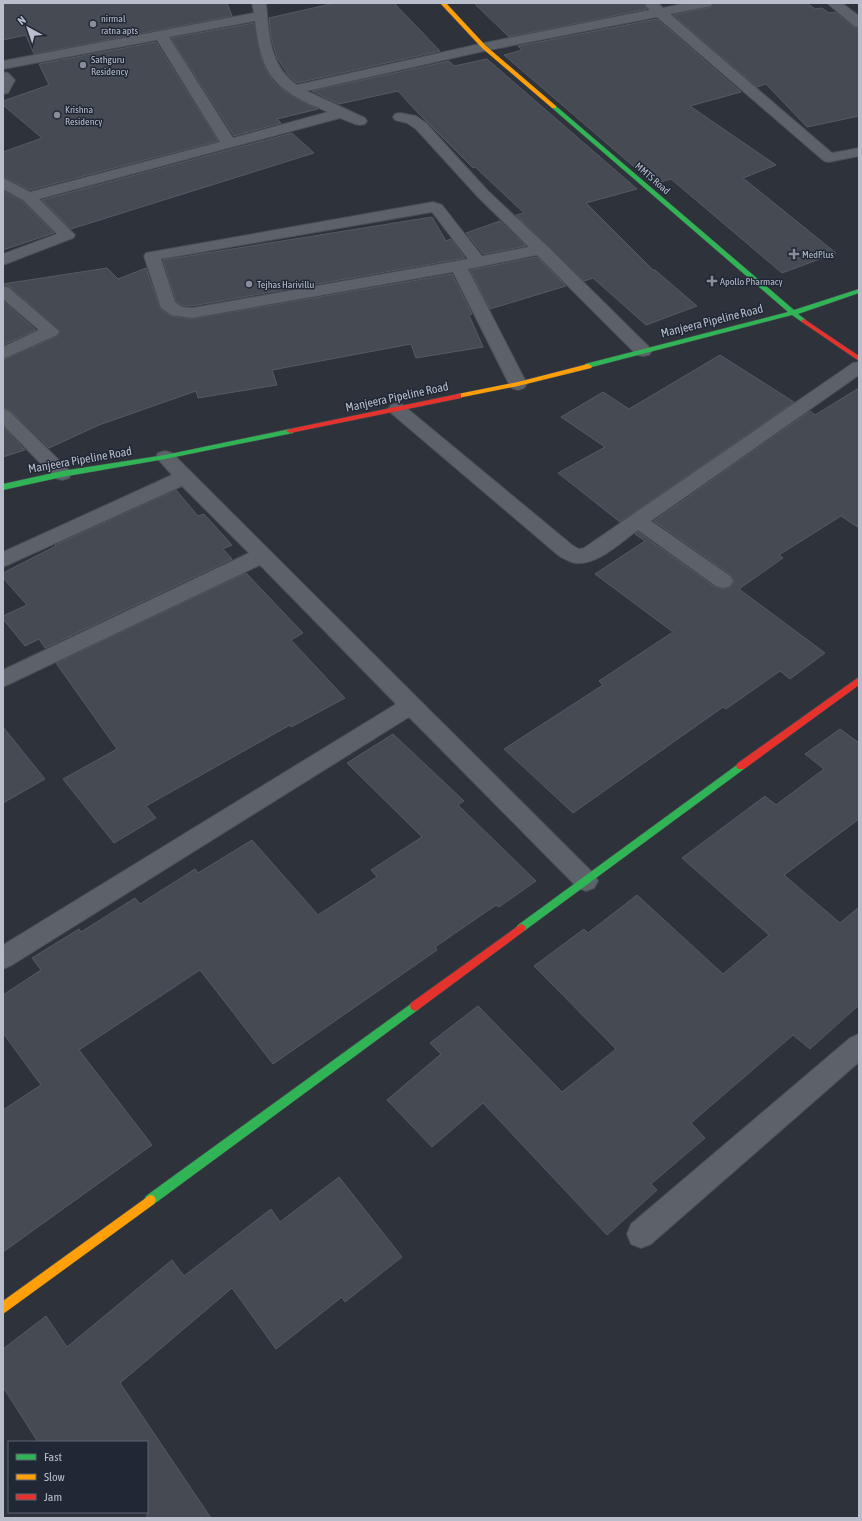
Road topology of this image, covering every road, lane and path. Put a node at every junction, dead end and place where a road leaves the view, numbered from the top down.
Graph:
1 (443, 3) edge
2 (649, 3) edge
3 (706, 3) edge
4 (834, 3) edge
5 (260, 10) edge
6 (660, 12) junction
7 (859, 23) edge
8 (161, 35) junction
9 (484, 47) junction
10 (3, 65) edge
11 (3, 76) edge
12 (3, 90) edge
13 (293, 90) junction
14 (342, 113) junction
15 (400, 117) dead end
16 (360, 121) dead end
17 (229, 144) junction
18 (859, 152) edge
19 (3, 183) edge
20 (28, 196) junction
21 (540, 249) junction
22 (3, 260) edge
23 (478, 262) junction
24 (458, 266) junction
25 (859, 291) edge
26 (3, 292) edge
27 (793, 313) junction
28 (643, 351) junction
29 (3, 354) edge
30 (859, 359) edge
31 (859, 368) edge
32 (518, 384) junction
33 (397, 409) junction
34 (3, 415) edge
35 (165, 457) junction
36 (62, 474) junction
37 (185, 477) junction
38 (3, 487) edge
39 (638, 521) junction
40 (263, 555) junction
41 (3, 560) edge
42 (723, 581) dead end
43 (3, 679) edge
44 (859, 680) edge
45 (411, 705) junction
46 (586, 881) junction
47 (3, 958) edge
48 (859, 1046) edge
49 (641, 1234) dead end
50 (3, 1308) edge

1 - 9 street, MMTS Road
2 - 6 street
3 - 6 street
4 - 7 street
5 - 8 street
5 - 13 street
6 - 9 street
6 - 18 street
8 - 10 street
8 - 17 street
9 - 13 street
9 - 27 street, MMTS Road
11 - 12 street
13 - 14 street
14 - 16 street
14 - 17 street
15 - 21 street
17 - 20 street
19 - 20 street
20 - 22 street
21 - 23 street
21 - 28 street
23 - 24 street
23 - 24 street
24 - 32 street
25 - 27 street, Manjeera Pipeline Road
26 - 29 street
27 - 28 street, Manjeera Pipeline Road
27 - 30 street, MMTS Road
28 - 32 street, Manjeera Pipeline Road
31 - 39 street
32 - 33 street, Manjeera Pipeline Road
33 - 35 street, Manjeera Pipeline Road
33 - 39 street
34 - 36 street
35 - 36 street, Manjeera Pipeline Road
35 - 37 street
36 - 38 street, Manjeera Pipeline Road
37 - 40 street
37 - 41 street
39 - 42 street
40 - 43 street
40 - 45 street
44 - 46 street
45 - 46 street
45 - 47 street
46 - 50 street
48 - 49 street

